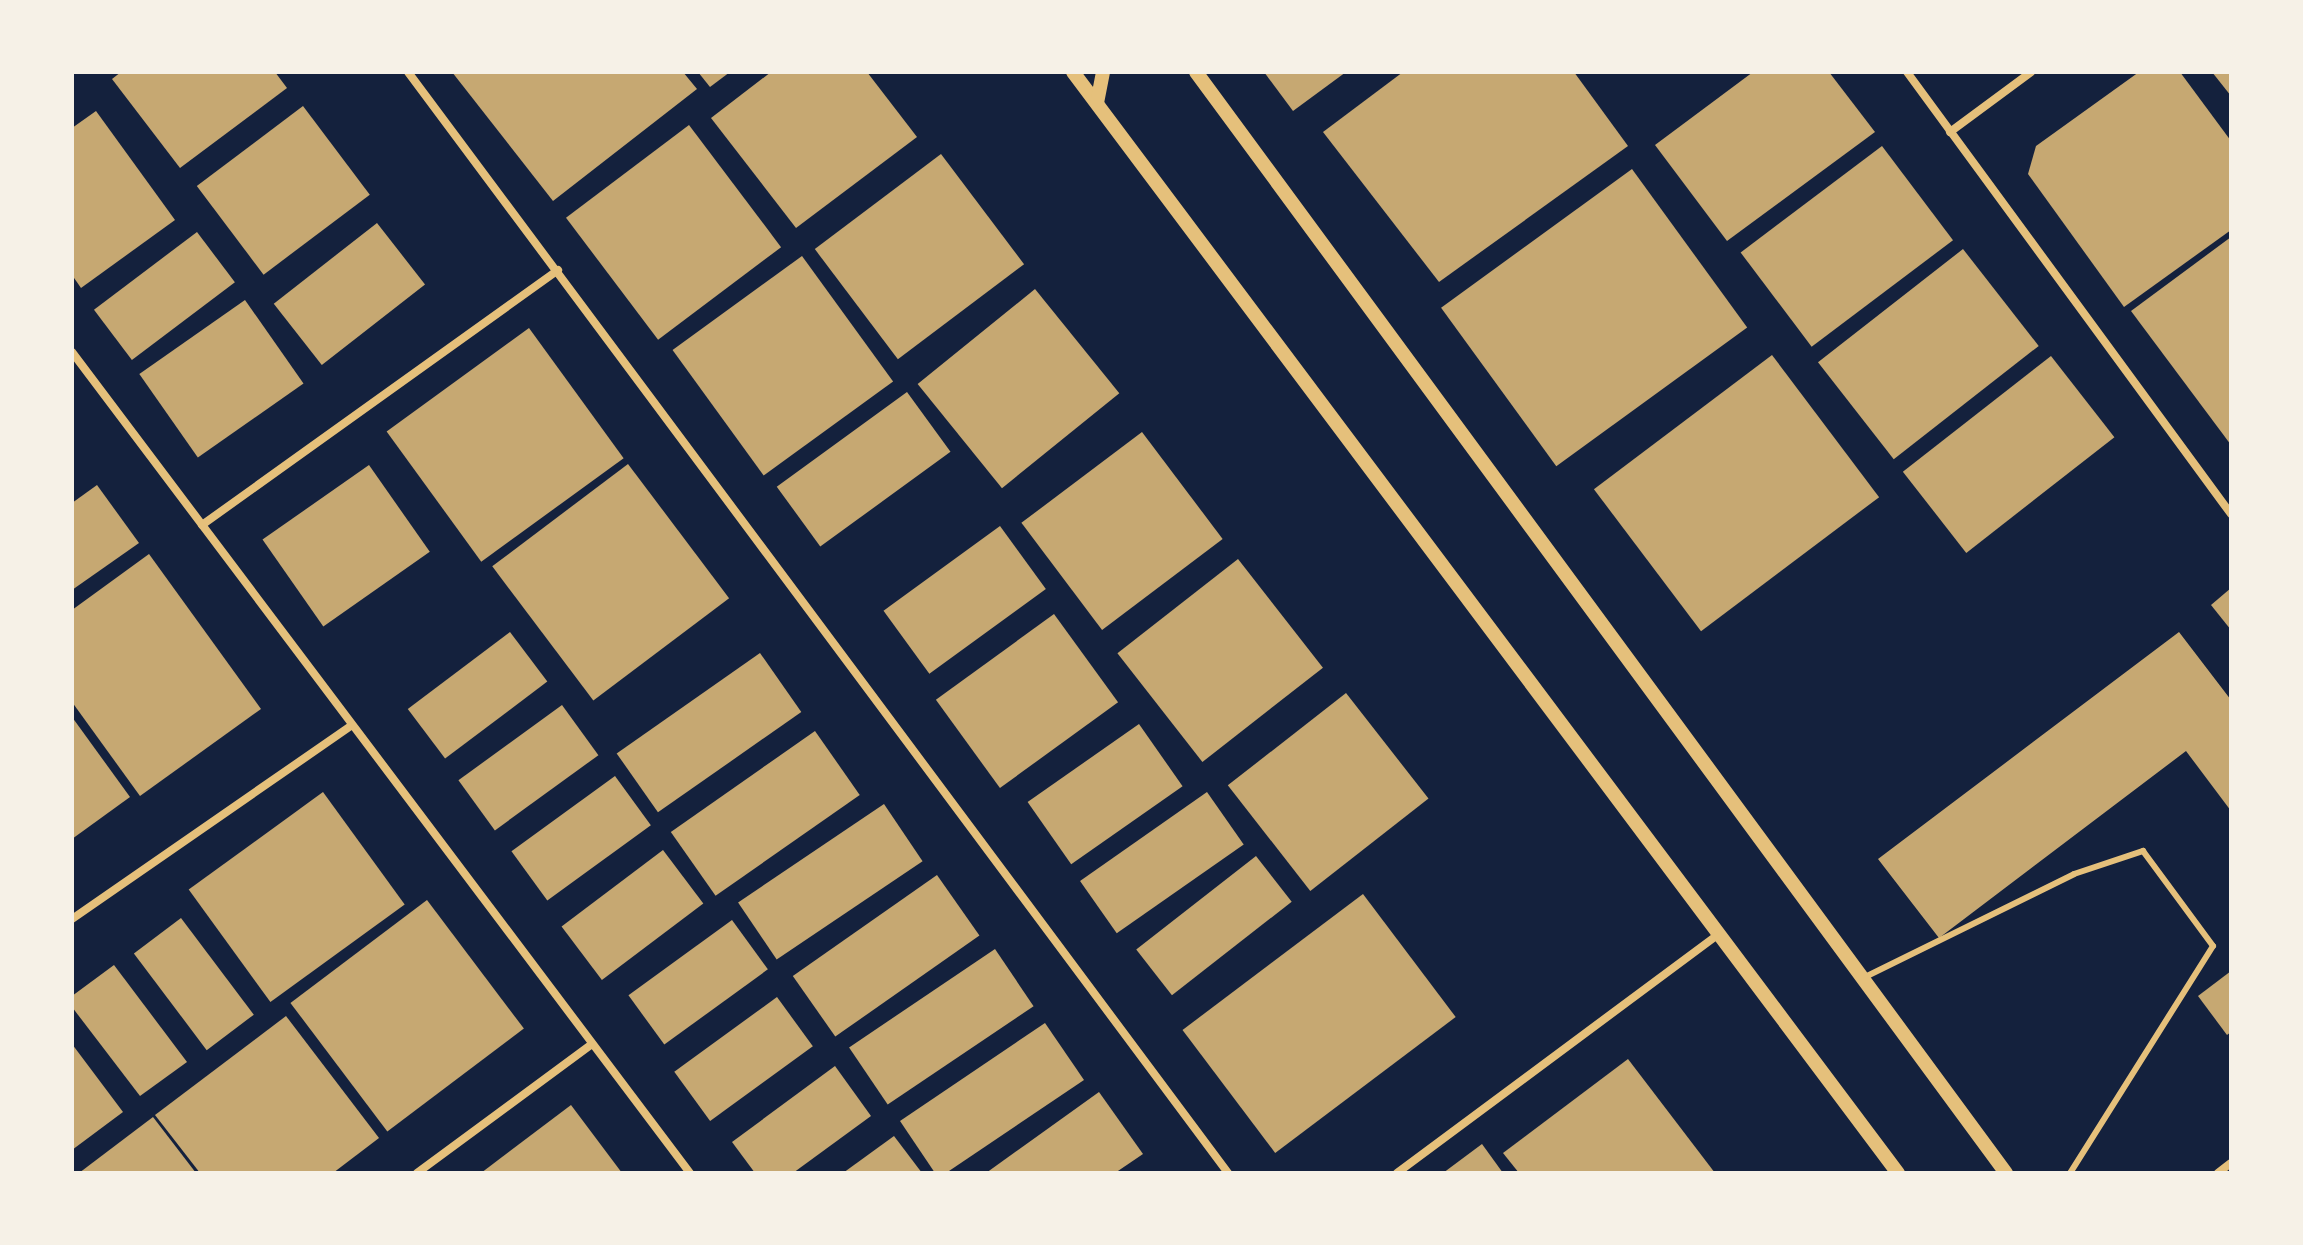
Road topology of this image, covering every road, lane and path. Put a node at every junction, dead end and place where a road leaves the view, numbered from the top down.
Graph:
1 (408, 72) edge
2 (1073, 72) edge
3 (1103, 72) edge
4 (1196, 72) edge
5 (1907, 72) edge
6 (2031, 72) edge
7 (1097, 103) junction
8 (1950, 132) junction
9 (558, 270) junction
10 (72, 352) edge
11 (2230, 514) edge
12 (202, 525) junction
13 (351, 726) junction
14 (72, 919) edge
15 (1717, 935) junction
16 (1859, 980) junction
17 (592, 1044) junction
18 (2231, 1163) edge
19 (417, 1173) edge
20 (690, 1173) edge
21 (1228, 1173) edge
22 (1397, 1173) edge
23 (1898, 1173) edge
24 (2006, 1173) edge
25 (2070, 1173) edge
26 (2218, 1173) edge

1 - 9 street
2 - 7 street
3 - 7 street
4 - 16 street
5 - 8 street
6 - 8 street
7 - 15 street
8 - 11 street
9 - 12 street
9 - 21 street
10 - 12 street
12 - 13 street
13 - 14 street
13 - 17 street
15 - 22 street
15 - 23 street
16 - 24 street
16 - 25 lane
17 - 19 street
17 - 20 street
18 - 26 street

